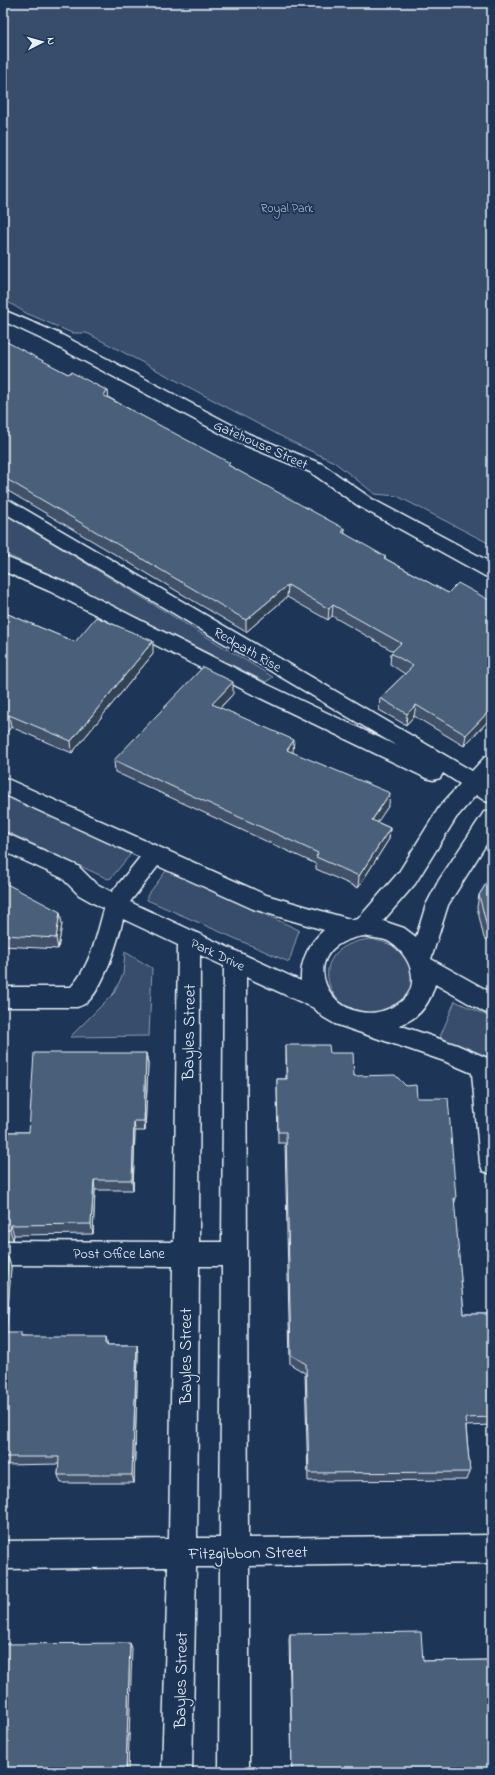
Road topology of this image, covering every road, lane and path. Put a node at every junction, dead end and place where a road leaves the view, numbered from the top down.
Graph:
1 (3, 315) edge
2 (20, 324) junction
3 (3, 335) edge
4 (3, 504) edge
5 (3, 564) edge
6 (492, 571) edge
7 (492, 763) edge
8 (3, 785) edge
9 (471, 786) junction
10 (492, 795) edge
11 (492, 799) edge
12 (492, 818) edge
13 (3, 842) edge
14 (154, 854) junction
15 (116, 904) junction
16 (359, 928) junction
17 (189, 941) junction
18 (234, 962) junction
19 (421, 962) junction
20 (3, 997) edge
21 (321, 1001) junction
22 (492, 1005) edge
23 (354, 1021) junction
24 (487, 1070) edge
25 (492, 1163) edge
26 (3, 1253) edge
27 (185, 1253) junction
28 (235, 1254) junction
29 (492, 1549) edge
30 (234, 1552) junction
31 (182, 1553) junction
32 (3, 1555) edge
33 (178, 1772) edge
34 (234, 1772) edge

1 - 2 street, Gatehouse Street
2 - 3 street
2 - 6 street, Gatehouse Street
4 - 9 street, Redpath Rise
5 - 9 street, Redpath Rise
7 - 9 street
8 - 14 street
9 - 10 street, Redpath Rise
9 - 11 street, Redpath Rise
9 - 16 street
12 - 19 street
13 - 15 street, Park Drive
14 - 15 street
14 - 16 street
15 - 17 street, Park Drive
15 - 20 street
16 - 19 street
16 - 21 street
17 - 18 street, Park Drive
17 - 27 street, Bayles Street
18 - 21 street, Park Drive
18 - 28 street
19 - 22 street
19 - 23 street
21 - 23 street
23 - 24 street
24 - 25 street
26 - 27 street, Post Office Lane
27 - 28 street, Post Office Lane
27 - 31 street, Bayles Street
28 - 30 street
29 - 30 street, Fitzgibbon Street
30 - 31 street, Fitzgibbon Street
30 - 34 street
31 - 32 street, Fitzgibbon Street
31 - 33 street, Bayles Street

